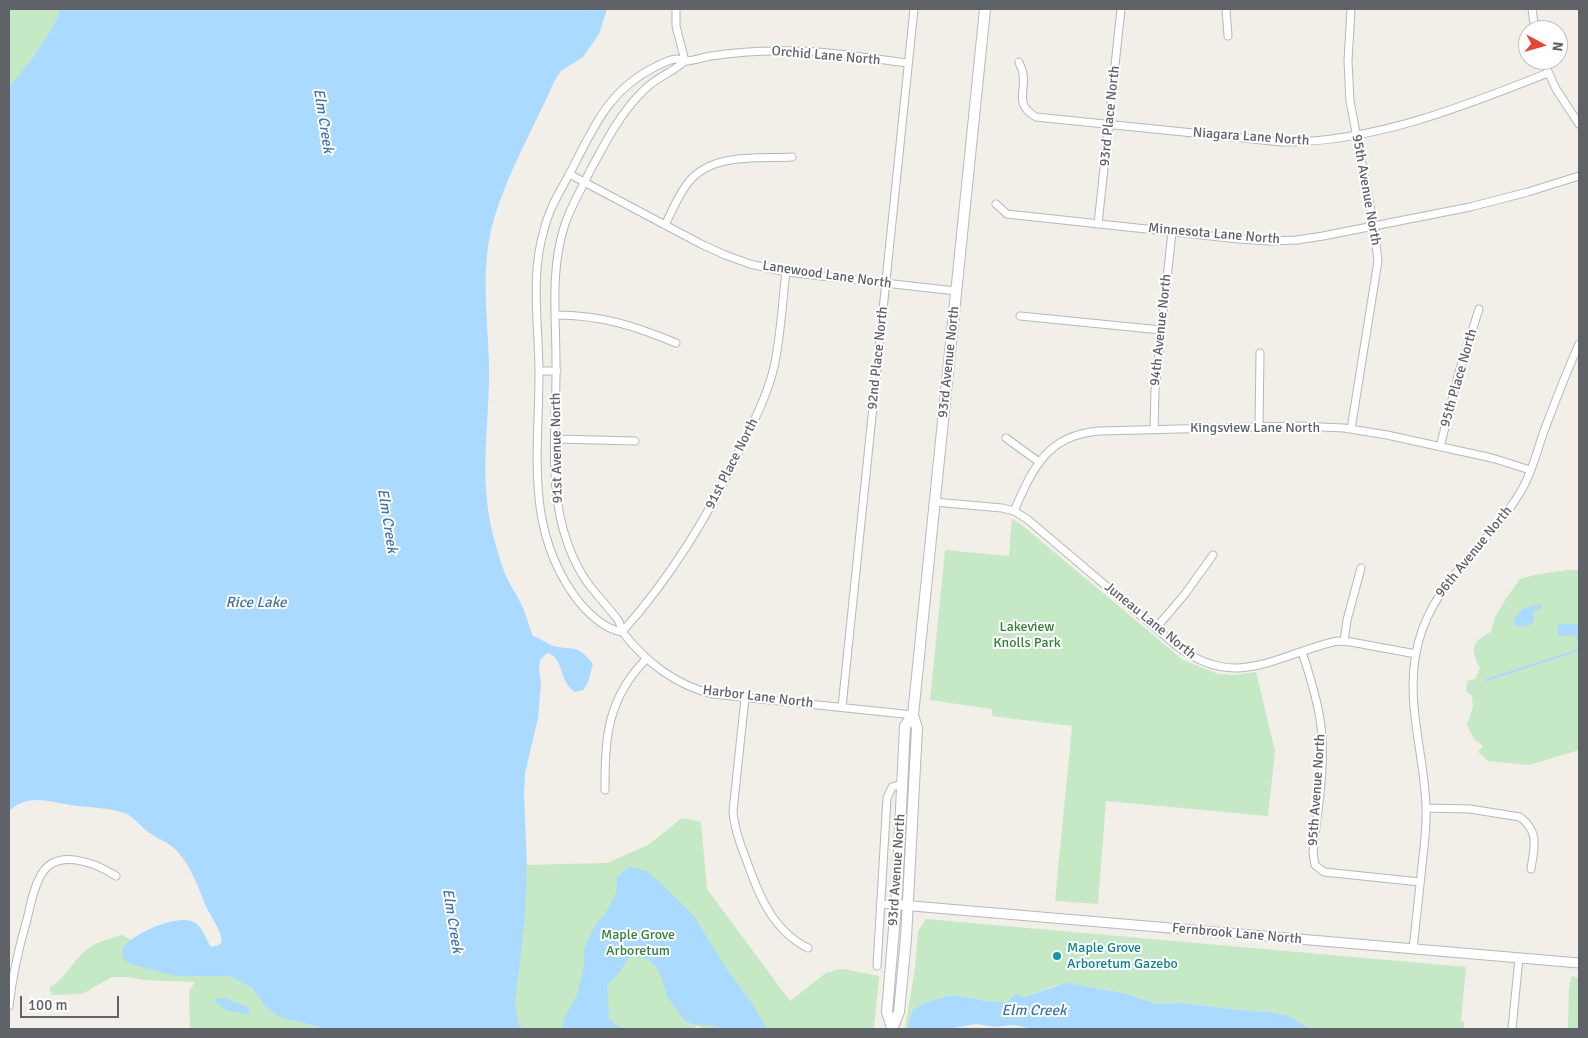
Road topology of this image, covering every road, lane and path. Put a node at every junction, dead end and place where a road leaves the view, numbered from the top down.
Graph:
1 (676, 9) edge
2 (914, 9) edge
3 (985, 9) edge
4 (1121, 9) edge
5 (1226, 9) edge
6 (1351, 9) edge
7 (1228, 36) dead end
8 (685, 61) junction
9 (1019, 62) dead end
10 (908, 63) junction
11 (1547, 70) edge
12 (1548, 73) junction
13 (1579, 124) edge
14 (1109, 125) junction
15 (1356, 135) junction
16 (792, 157) dead end
17 (569, 174) junction
18 (1579, 176) edge
19 (585, 182) junction
20 (996, 204) dead end
21 (1098, 224) junction
22 (665, 225) junction
23 (1374, 227) junction
24 (1172, 232) junction
25 (786, 272) junction
26 (885, 284) junction
27 (956, 291) junction
28 (1479, 309) dead end
29 (556, 316) junction
30 (1020, 316) dead end
31 (1161, 330) junction
32 (676, 343) dead end
33 (1579, 344) edge
34 (1260, 353) dead end
35 (539, 371) junction
36 (556, 372) junction
37 (1259, 426) junction
38 (1154, 429) junction
39 (1351, 429) junction
40 (1006, 438) dead end
41 (556, 439) junction
42 (635, 441) dead end
43 (1440, 447) junction
44 (1038, 462) junction
45 (1530, 470) junction
46 (934, 502) junction
47 (1014, 511) junction
48 (1213, 555) dead end
49 (1361, 568) dead end
50 (1156, 628) junction
51 (622, 632) junction
52 (1344, 641) junction
53 (1302, 652) junction
54 (1416, 654) junction
55 (647, 658) junction
56 (745, 698) junction
57 (842, 707) junction
58 (913, 715) junction
59 (901, 784) junction
60 (605, 790) dead end
61 (1426, 808) junction
62 (1532, 869) dead end
63 (116, 876) dead end
64 (1420, 882) junction
65 (880, 904) junction
66 (895, 905) junction
67 (908, 906) junction
68 (808, 948) dead end
69 (1413, 949) junction
70 (1519, 958) junction
71 (1579, 964) edge
72 (877, 966) dead end
73 (9, 1006) edge
74 (892, 1028) edge
75 (1512, 1029) edge

1 - 8 street
2 - 10 street, 92nd Place North
3 - 27 main road, 93rd Avenue North
4 - 14 street, 93rd Place North
5 - 7 street
6 - 15 street, 95th Avenue North
8 - 10 street, Orchid Lane North
8 - 17 street, 91st Avenue North
8 - 19 street, 91st Avenue North
9 - 14 street, Niagara Lane North
10 - 26 street, 92nd Place North
11 - 12 street
12 - 13 street
12 - 15 street, Niagara Lane North
14 - 15 street, Niagara Lane North
14 - 21 street, 93rd Place North
15 - 23 street, 95th Avenue North
16 - 22 street
17 - 19 street, Lanewood Lane North
17 - 35 street, 91st Avenue North
18 - 23 street, Minnesota Lane North
19 - 22 street, Lanewood Lane North
19 - 29 street, 91st Avenue North
20 - 21 street, Minnesota Lane North
21 - 24 street, Minnesota Lane North
22 - 25 street, Lanewood Lane North
23 - 24 street, Minnesota Lane North
23 - 39 street, 95th Avenue North
24 - 31 street, 94th Avenue North
25 - 26 street, Lanewood Lane North
25 - 51 street, 91st Place North
26 - 27 street, Lanewood Lane North
26 - 57 street, 92nd Place North
27 - 46 main road, 93rd Avenue North
28 - 43 street, 95th Place North
29 - 32 street
29 - 36 street, 91st Avenue North
30 - 31 street
31 - 38 street, 94th Avenue North
33 - 45 street, 96th Avenue North
34 - 37 street
35 - 36 street
35 - 51 street, 91st Avenue North
36 - 41 street, 91st Avenue North
37 - 38 street, Kingsview Lane North
37 - 39 street, Kingsview Lane North
38 - 44 street, Kingsview Lane North
39 - 43 street, Kingsview Lane North
40 - 44 street
41 - 42 street
41 - 51 street, 91st Avenue North
43 - 45 street, Kingsview Lane North
44 - 47 street, Kingsview Lane North
45 - 54 street, 96th Avenue North
46 - 47 street, Juneau Lane North
46 - 58 main road, 93rd Avenue North
47 - 50 street, Juneau Lane North
48 - 50 street
49 - 52 street
50 - 53 street, Juneau Lane North
51 - 55 street, Harbor Lane North
52 - 53 street, Juneau Lane North
52 - 54 street, Juneau Lane North
53 - 64 street, 95th Avenue North
54 - 61 street, 96th Avenue North
55 - 56 street, Harbor Lane North
55 - 60 street
56 - 57 street, Harbor Lane North
56 - 68 street
57 - 58 street, Harbor Lane North
58 - 59 main road, 93rd Avenue North
58 - 67 main road, 93rd Avenue North
59 - 65 street
59 - 66 main road, 93rd Avenue North
61 - 62 street
61 - 64 street, 96th Avenue North
63 - 73 street
64 - 69 street, 96th Avenue North
65 - 66 street
65 - 72 street
66 - 67 street, Fernbrook Lane North
66 - 74 main road, 93rd Avenue North
67 - 69 street, Fernbrook Lane North
67 - 74 main road, 93rd Avenue North
69 - 70 street, Fernbrook Lane North
70 - 71 street, Fernbrook Lane North
70 - 75 street

